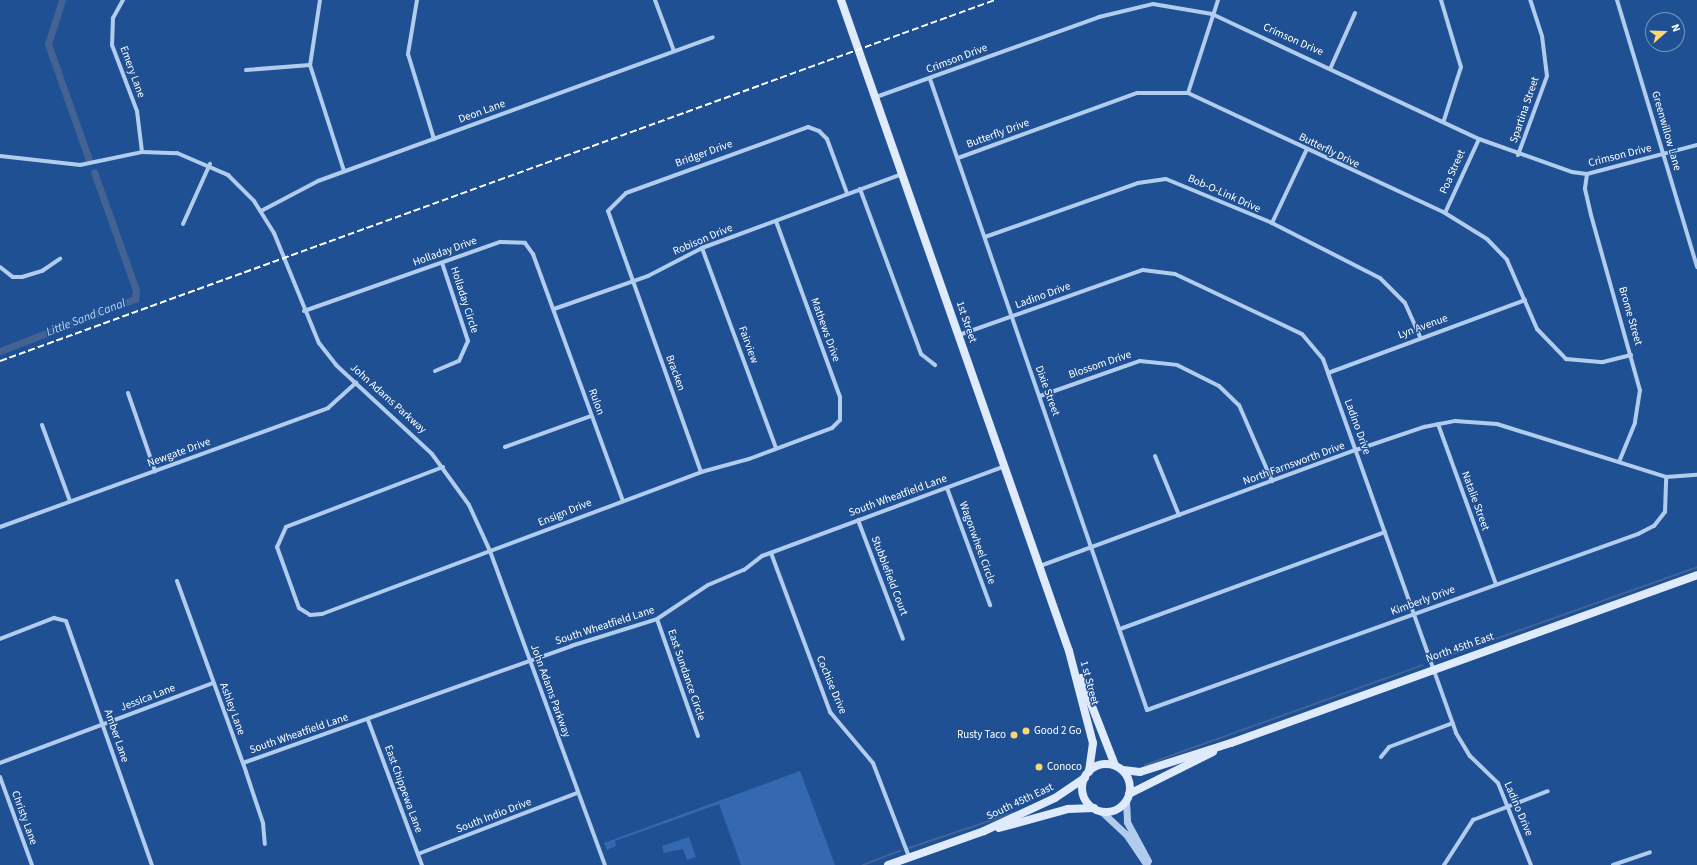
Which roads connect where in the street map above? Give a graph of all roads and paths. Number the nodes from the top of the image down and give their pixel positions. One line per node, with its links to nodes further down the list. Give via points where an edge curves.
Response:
1 (123, 0): 25 (street, Emery Lane, via 113,18 112,45 137,111)
2 (320, 0): 14 (street)
3 (417, 0): 21 (street, via 408,59)
4 (655, 0): 13 (street)
5 (841, 0): 19 (main road, 1st Street)
6 (1218, 0): 11 (street)
7 (1441, 0): 20 (street, via 1461,67)
8 (1530, 0): 27 (street, Spartina Street, via 1542,36 1546,76)
9 (1617, 0): 26 (street, Greenwillow Lane)
10 (1355, 13): 15 (street)
11 (1212, 14): 15 (street, Crimson Drive); 17 (street, Crimson Drive, via 1152,4 1122,10); 18 (street)
12 (713, 37): 13 (street, Deon Lane)
13 (674, 51): 21 (street, Deon Lane)
14 (310, 65): 16 (street); 31 (street)
15 (1331, 67): 20 (street, Crimson Drive)
16 (246, 70)
17 (930, 79): 19 (street, Crimson Drive); 29 (street, Dixie Street)
18 (1188, 93): 24 (street, Butterfly Drive); 29 (street, Butterfly Drive, via 1137,93)
19 (876, 97): 32 (main road, 1st Street)
20 (1444, 120): 22 (street, Crimson Drive)
21 (434, 139): 31 (street, Deon Lane)
22 (1479, 139): 27 (street, Crimson Drive); 37 (street, Poa Street)
23 (1697, 145): 26 (street, Crimson Drive)
24 (1306, 151): 37 (street, Butterfly Drive); 39 (street)
25 (142, 152): 28 (street, John Adams Parkway, via 80,165); 30 (street, John Adams Parkway, via 177,153)
26 (1663, 154): 33 (street, Crimson Drive); 46 (street, Greenwillow Lane)
27 (1518, 155): 33 (street, Crimson Drive)
28 (0, 156)
29 (958, 158): 41 (street, Dixie Street)
30 (210, 164): 36 (street, John Adams Parkway, via 238,184); 40 (street)
31 (344, 171): 36 (street, Deon Lane)
32 (902, 174): 34 (street, Robison Drive); 52 (main road, 1st Street)
33 (1587, 174): 54 (street, Brome Street, via 1585,189 1591,215)
34 (860, 189): 35 (street, Robison Drive); 55 (street, via 921,354)
35 (846, 193): 38 (street, Robison Drive); 47 (street, Bridger Drive, via 827,139 819,130 808,127 626,193 608,211)
36 (261, 211): 50 (street, John Adams Parkway, via 274,233)
37 (1445, 213): 48 (street, Butterfly Drive, via 1496,246 1507,260)
38 (776, 221): 42 (street, Robison Drive); 64 (street, Mathews Drive, via 840,397 840,420)
39 (1272, 223): 41 (street, Bob-O-Link Drive, via 1188,186 1154,180); 53 (street, Bob-O-Link Drive, via 1380,278 1405,303)
40 (182, 224)
41 (985, 237): 51 (street, Dixie Street)
42 (702, 248): 47 (street, Robison Drive); 66 (street, Fairview)
43 (60, 259): 45 (street, via 42,271 22,277 13,277)
44 (442, 263): 49 (street, Holladay Drive, via 500,242 525,243 533,254); 50 (street, Holladay Drive); 56 (street, Holladay Circle, via 468,341 459,361)
45 (0, 267)
46 (1697, 267)
47 (632, 281): 49 (street, Robison Drive); 73 (street, Bracken)
48 (1525, 300): 53 (street, Lyn Avenue); 54 (street, Butterfly Drive, via 1537,329 1566,359 1603,362)
49 (554, 309): 61 (street, Rulon)
50 (304, 311): 58 (street, John Adams Parkway, via 320,343)
51 (1012, 317): 52 (street, Ladino Drive); 57 (street, Ladino Drive, via 1136,273 1158,270 1216,291 1302,334 1323,359); 60 (street, Dixie Street)
52 (959, 335): 70 (main road, 1st Street)
53 (1420, 337): 57 (street, Lyn Avenue)
54 (1631, 355): 69 (street, Brome Street, via 1637,372 1640,401)
55 (934, 365)
56 (434, 371)
57 (1328, 373): 67 (street, Ladino Drive)
58 (356, 384): 71 (street, John Adams Parkway, via 416,436); 72 (street, Newgate Drive, via 328,408)
59 (128, 393): 72 (street)
60 (1040, 396): 76 (street, Blossom Drive, via 1140,360 1177,365 1219,386 1239,404); 84 (street, Dixie Street)
61 (591, 416): 65 (street); 79 (street, Rulon)
62 (1438, 424): 67 (street, North Farnsworth Drive); 69 (street, North Farnsworth Drive, via 1479,421 1497,424); 90 (street, Natalie Street)
63 (42, 425): 78 (street)
64 (817, 434): 66 (street, Ensign Drive)
65 (506, 447)
66 (776, 448): 73 (street, Ensign Drive)
67 (1356, 450): 76 (street, North Farnsworth Drive); 83 (street, Ladino Drive)
68 (1156, 456): 80 (street)
69 (1619, 462): 75 (street, North Farnsworth Drive)
70 (1005, 466): 77 (street, South Wheatfield Lane); 87 (main road, 1st Street)
71 (443, 467): 85 (street, John Adams Parkway, via 462,492); 85 (street, Ensign Drive, via 286,528 277,547 294,599 310,615 322,614)
72 (155, 471): 78 (street, Newgate Drive)
73 (701, 472): 79 (street, Ensign Drive)
74 (1697, 475): 75 (street, North Farnsworth Drive)
75 (1666, 477): 90 (street, Kimberly Drive, via 1665,512 1654,526)
76 (1272, 481): 80 (street, North Farnsworth Drive)
77 (947, 488): 81 (street, South Wheatfield Lane); 91 (street, Wagonwheel Circle)
78 (70, 501): 82 (street, Newgate Drive)
79 (623, 501): 85 (street, Ensign Drive)
80 (1179, 515): 84 (street, North Farnsworth Drive)
81 (858, 520): 86 (street, South Wheatfield Lane); 96 (street, Stubblefield Court)
82 (0, 526)
83 (1386, 532): 92 (street, Ladino Drive); 94 (street)
84 (1092, 546): 87 (street, North Farnsworth Drive); 94 (street, Dixie Street)
85 (490, 551): 98 (street, John Adams Parkway)
86 (771, 553): 93 (street, South Wheatfield Lane, via 744,570 708,585); 123 (street, Cochise Drive, via 830,712 873,763)
87 (1040, 566): 97 (main road, 1st Street)
88 (1697, 575): 99 (main road, North 45th East)
89 (177, 581): 100 (street, Ashley Lane)
90 (1496, 584): 92 (street, Kimberly Drive)
91 (990, 605)
92 (1415, 614): 99 (street, Ladino Drive); 101 (street, Kimberly Drive)
93 (657, 620): 98 (street, South Wheatfield Lane); 105 (street, East Sundance Circle)
94 (1120, 629): 101 (street, Dixie Street)
95 (0, 639): 104 (street, Amber Lane, via 59,617 66,621)
96 (903, 639)
97 (1069, 651): 110 (main road, 1 st Street, via 1099,717 1108,752); 112 (main road, 1 st Street, via 1094,743)
98 (530, 661): 102 (street, South Wheatfield Lane); 115 (street, John Adams Parkway)
99 (1434, 669): 103 (street, Ladino Drive); 106 (main road, North 45th East)
100 (213, 683): 104 (street, Jessica Lane); 109 (street, Ashley Lane)
101 (1148, 710)
102 (368, 720): 109 (street, South Wheatfield Lane); 122 (street, East Chippewa Lane)
103 (1453, 723): 107 (street, via 1390,747); 117 (street, Ladino Drive, via 1462,746 1492,775)
104 (103, 726): 108 (street, Jessica Lane); 125 (street, Amber Lane)
105 (698, 736)
106 (1232, 743): 111 (main road, North 45th East, via 1140,772); 116 (main road, North 45th East)
107 (1381, 757)
108 (0, 763)
109 (243, 763): 120 (street, Ashley Lane, via 263,823)
110 (1115, 765): 111 (main road); 112 (main road, via 1103,764)
111 (1123, 770): 116 (main road, via 1128,779)
112 (1087, 775): 118 (main road, via 1083,794); 119 (main road, South 45th East, via 1055,798)
113 (0, 777): 124 (street, Christy Lane)
114 (1548, 791): 117 (street)
115 (577, 793): 122 (street, South Indio Drive); 127 (street, John Adams Parkway)
116 (1128, 798): 118 (main road, via 1114,811); 129 (street, via 1127,822)
117 (1508, 804): 130 (street, via 1473,820); 131 (street, Ladino Drive)
118 (1097, 810): 119 (main road, South 45th East, via 1068,808); 129 (street, via 1126,834)
119 (984, 831): 123 (main road, South 45th East)
120 (265, 844)
121 (1650, 852): 132 (street)
122 (418, 854): 126 (street, East Chippewa Lane)
123 (909, 858): 128 (main road, South 45th East)
124 (32, 865)
125 (152, 865)
126 (422, 865)
127 (605, 865)
128 (888, 865)
129 (1148, 865)
130 (1444, 865)
131 (1531, 865)
132 (1613, 865)

